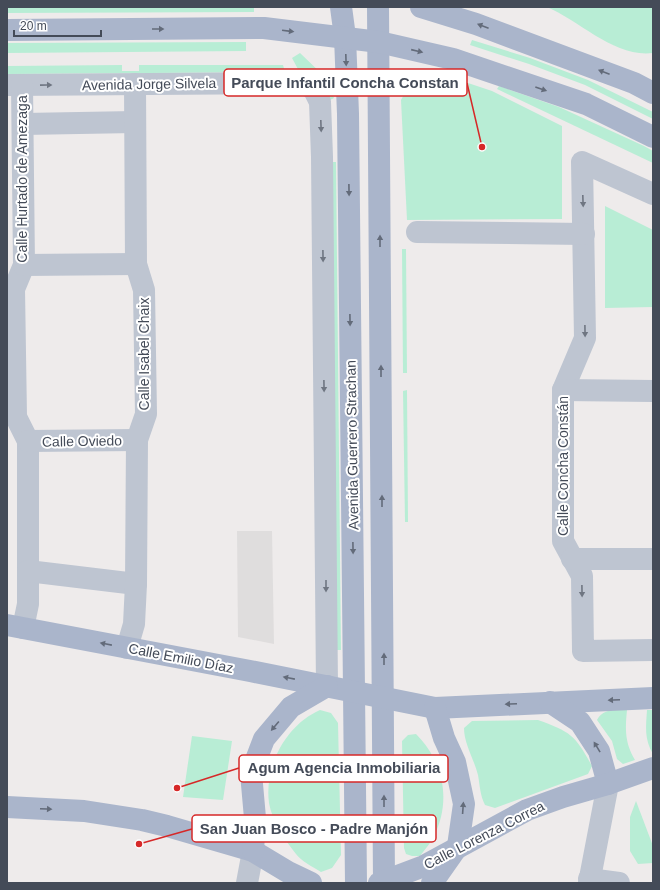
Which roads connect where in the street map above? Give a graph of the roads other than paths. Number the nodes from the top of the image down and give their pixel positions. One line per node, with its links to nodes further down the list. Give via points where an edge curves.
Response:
1 (341, 7): 5 (main road, Avenida Guerrero Strachan)
2 (378, 7): 6 (main road, Avenida Guerrero Strachan)
3 (421, 7): 7 (main road, one-way to 3)
4 (7, 30): 5 (main road, one-way to 5, via 264,28)
5 (345, 37): 6 (main road); 32 (main road, Avenida Guerrero Strachan, one-way to 32)
6 (379, 42): 14 (main road, one-way to 14, via 453,59 586,104); 33 (main road, Avenida Guerrero Strachan, one-way to 6)
7 (643, 81): 11 (main road)
8 (135, 84): 9 (street, Avenida Jorge Silvela, one-way to 8); 10 (street, Avenida Jorge Silvela, via 300,83); 12 (street, Calle Isabel Chaix)
9 (14, 85): 13 (street, Calle Hurtado de Amezaga)
10 (313, 88): 31 (street, Avenida Guerrero Strachan, one-way to 31, via 320,102 322,157)
11 (653, 93)
12 (135, 122): 13 (street); 18 (street, Calle Isabel Chaix)
13 (22, 124): 19 (street, Calle Hurtado de Amezaga)
14 (653, 137)
15 (653, 194): 17 (street, Calle Concha Constán, one-way to 17, via 582,162)
16 (417, 232): 17 (street)
17 (584, 234): 20 (street, Calle Concha Constán, one-way to 20, via 585,338)
18 (136, 264): 19 (street); 22 (street, Calle Isabel Chaix, via 144,290 146,414)
19 (24, 265): 23 (street, Calle Hurtado de Amezaga, via 14,289 16,417)
20 (563, 390): 21 (street); 24 (street, Calle Concha Constán, via 563,541)
21 (653, 390)
22 (137, 440): 23 (street, Calle Oviedo); 27 (street, Calle Isabel Chaix)
23 (28, 441): 26 (street, Calle Hurtado de Amezaga)
24 (572, 558): 25 (street); 30 (street, Calle Concha Constán, one-way to 30, via 582,576 583,651)
25 (653, 558)
26 (28, 571): 27 (street); 28 (street, Calle Hurtado de Amezaga, via 28,604)
27 (136, 584): 29 (street, Calle Isabel Chaix, via 134,624)
28 (15, 627): 29 (main road, Calle Emilio Díaz, one-way to 28)
29 (127, 648): 31 (main road, Calle Emilio Díaz, one-way to 29)
30 (653, 650)
31 (327, 686): 32 (main road, Calle Emilio Díaz); 41 (main road, one-way to 41, via 291,707 264,739 251,773 255,818)
32 (355, 693): 33 (main road, Calle Emilio Díaz); 46 (main road, Avenida Guerrero Strachan)
33 (384, 698): 36 (main road); 47 (main road, Avenida Guerrero Strachan, one-way to 33)
34 (653, 698): 35 (main road, one-way to 35)
35 (550, 702): 36 (main road, one-way to 36); 38 (main road, one-way to 35, via 599,751 580,722)
36 (435, 708): 40 (main road, one-way to 36, via 464,804 455,762)
37 (653, 768): 38 (main road, Calle Lorenza Correa)
38 (608, 784): 40 (main road, Calle Lorenza Correa, via 527,810); 43 (street)
39 (7, 807): 41 (main road, one-way to 41, via 84,811 142,820)
40 (458, 846): 47 (main road, Calle Lorenza Correa, via 424,866); 48 (main road)
41 (253, 851): 42 (main road); 44 (street)
42 (292, 878): 45 (main road)
43 (589, 881): 49 (street)
44 (247, 883)
45 (311, 883)
46 (356, 883)
47 (383, 883)
48 (432, 883)
49 (619, 883)

